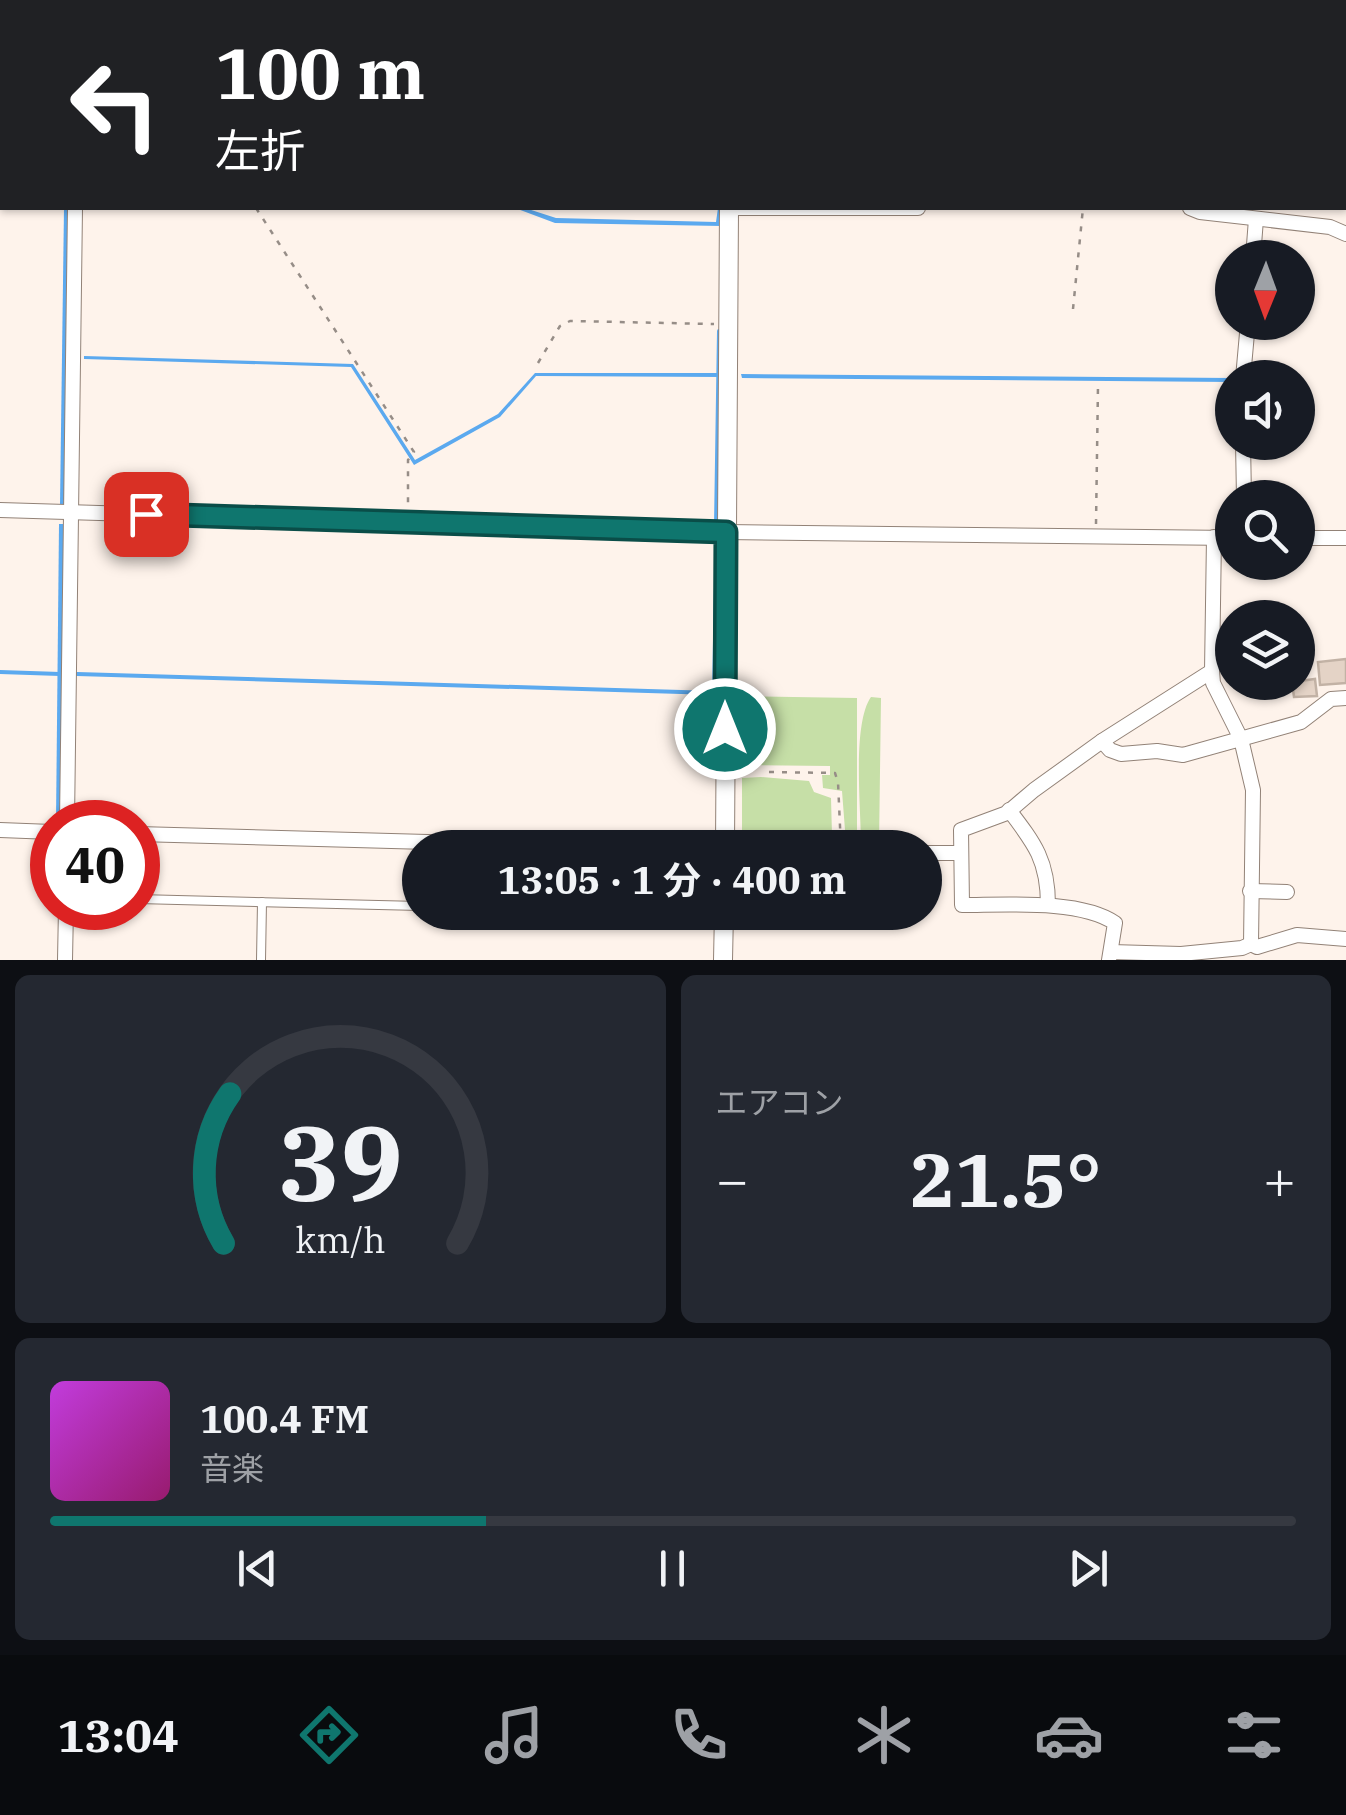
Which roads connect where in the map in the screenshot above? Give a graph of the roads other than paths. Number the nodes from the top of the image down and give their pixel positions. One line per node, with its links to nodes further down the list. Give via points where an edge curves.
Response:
1 (75, 210): 8 (street)
2 (728, 210): 9 (street)
3 (1195, 210): 4 (street)
4 (1256, 219): 5 (street); 6 (street)
5 (1346, 234)
6 (1254, 240)
7 (0, 510): 8 (street)
8 (71, 512): 9 (street); 17 (street)
9 (726, 532): 10 (street); 20 (street)
10 (1214, 537): 13 (street)
11 (1315, 538): 12 (street)
12 (1346, 538)
13 (1212, 672): 15 (street); 16 (street)
14 (1346, 698): 15 (street, via 1331,699 1301,722)
15 (1241, 739): 16 (street, via 1183,755 1120,754); 26 (street, via 1253,790)
16 (1102, 741): 18 (street)
17 (67, 800)
18 (1010, 810): 25 (street, via 961,830); 31 (street, via 1036,846)
19 (0, 830): 21 (street)
20 (725, 830)
21 (30, 831)
22 (160, 835): 23 (street)
23 (402, 843)
24 (942, 853): 25 (street)
25 (960, 854): 31 (street, via 962,905)
26 (1250, 892): 27 (street); 35 (street)
27 (1287, 892)
28 (160, 900): 29 (lane)
29 (262, 902): 30 (lane); 38 (lane)
30 (402, 906)
31 (1048, 906): 36 (street, via 1114,923)
32 (66, 930): 37 (street)
33 (724, 930): 39 (street)
34 (1346, 939): 35 (street, via 1297,935)
35 (1255, 950): 36 (street)
36 (1110, 956)
37 (65, 960)
38 (261, 960)
39 (724, 960)

